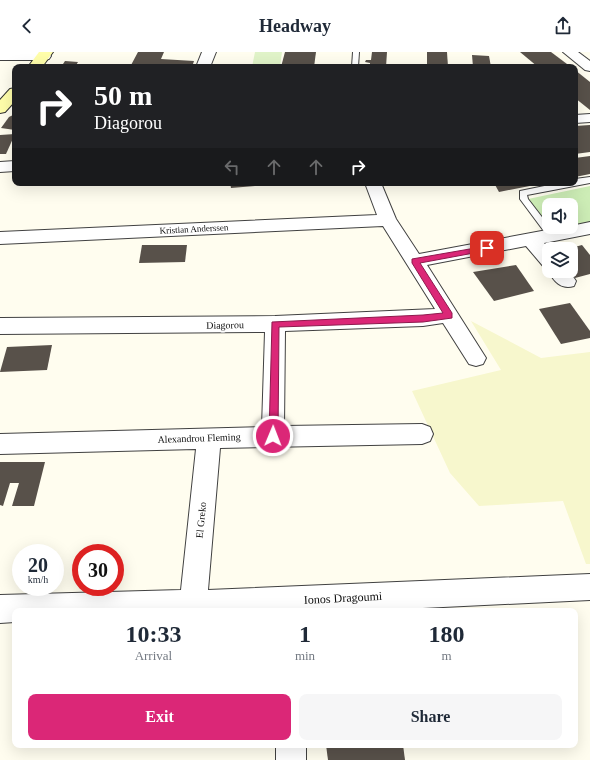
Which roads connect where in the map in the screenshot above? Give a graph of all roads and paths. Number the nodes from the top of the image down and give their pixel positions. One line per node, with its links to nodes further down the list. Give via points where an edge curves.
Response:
1 (209, 52): 7 (street)
2 (356, 52): 8 (lane)
3 (570, 52): 9 (street)
4 (45, 54): 5 (street); 6 (street)
5 (0, 56)
6 (37, 64)
7 (204, 64)
8 (355, 64)
9 (589, 66)
10 (590, 118): 11 (street)
11 (578, 119)
12 (12, 166): 13 (street)
13 (0, 168)
14 (590, 180): 15 (lane)
15 (578, 182)
16 (374, 186): 18 (street)
17 (557, 186): 20 (lane, via 523,193 524,199)
18 (388, 220): 21 (street, Kristian Anderssen); 24 (street)
19 (590, 228): 20 (street)
20 (552, 236): 22 (street)
21 (0, 238)
22 (531, 240): 23 (street); 24 (street)
23 (542, 253)
24 (415, 261): 25 (street)
25 (449, 315): 26 (street, Diagorou); 28 (street)
26 (275, 324): 27 (street, Diagorou); 30 (street)
27 (0, 326)
28 (476, 358)
29 (422, 434): 30 (street, Alexandrou Fleming)
30 (273, 436): 31 (street, Alexandrou Fleming)
31 (209, 438): 32 (street, Alexandrou Fleming); 34 (street, El Greko)
32 (0, 444)
33 (590, 587): 35 (street, Ionos Dragoumi)
34 (193, 603): 35 (street, Ionos Dragoumi); 36 (street, Ionos Dragoumi)
35 (288, 606)
36 (32, 608)
37 (0, 609): 38 (street, Ionos Dragoumi)
38 (12, 609)
39 (291, 748): 40 (street)
40 (291, 760)

